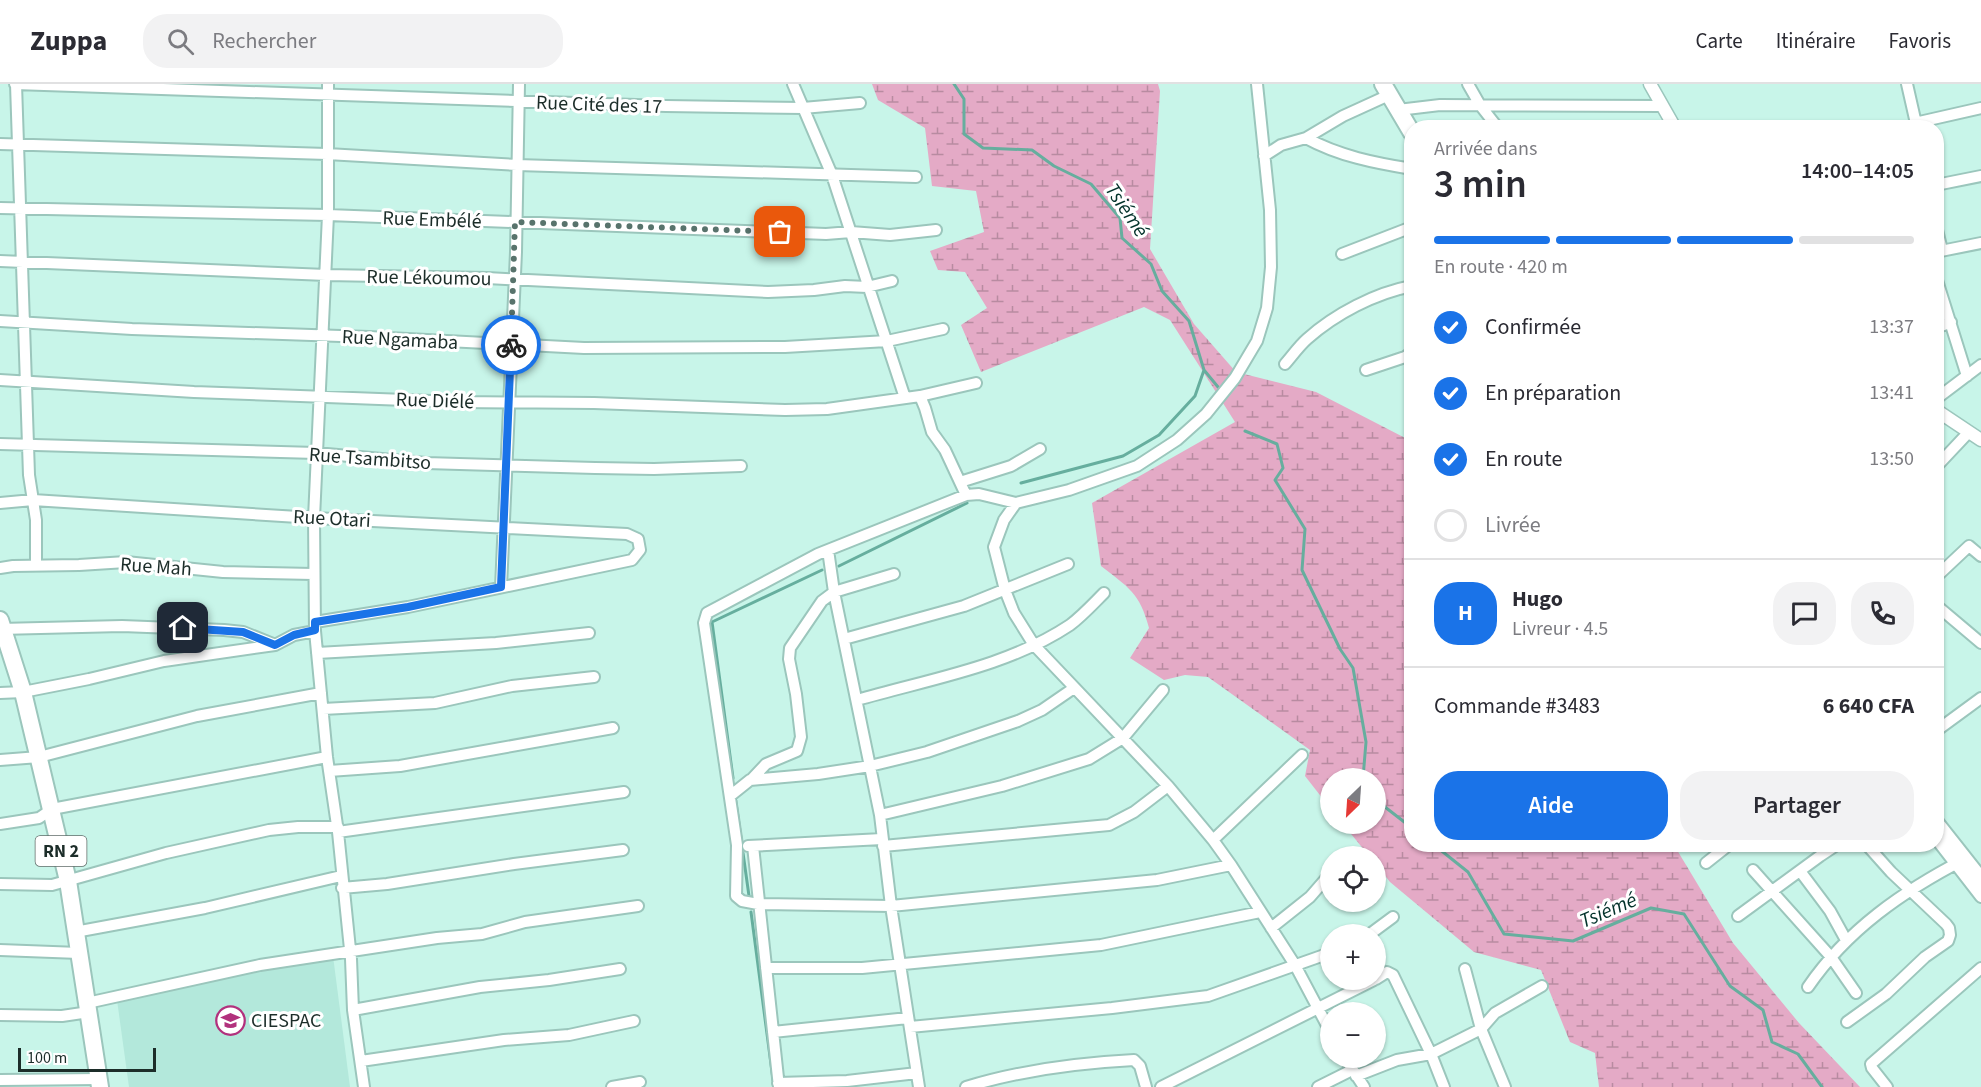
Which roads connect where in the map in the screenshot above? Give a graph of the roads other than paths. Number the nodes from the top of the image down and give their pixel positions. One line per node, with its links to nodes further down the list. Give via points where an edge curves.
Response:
1 (16, 84): 8 (street, Rue Cité des 17); 24 (street)
2 (519, 84): 11 (street)
3 (793, 84): 15 (street)
4 (1257, 84): 27 (street)
5 (1468, 84): 13 (street)
6 (1650, 84): 14 (street)
7 (1907, 84): 21 (street)
8 (147, 86): 9 (street, Rue Cité des 17)
9 (328, 89): 11 (street, Rue Cité des 17); 26 (street)
10 (1386, 89): 17 (main road); 23 (street)
11 (519, 101): 15 (street, Rue Cité des 17); 28 (street)
12 (860, 104): 15 (street, Rue Cité des 17)
13 (1480, 105): 14 (street); 17 (street); 19 (street)
14 (1662, 106): 20 (street)
15 (803, 108): 30 (street)
16 (1981, 108): 22 (street)
17 (1398, 110): 18 (main road)
18 (1404, 120)
19 (1492, 120)
20 (1670, 120)
21 (1915, 120)
22 (1935, 120)
23 (1306, 138): 27 (street, via 1281,145); 29 (street, via 1346,155)
24 (19, 143): 25 (street); 26 (street); 35 (street)
25 (0, 144)
26 (327, 154): 28 (street); 36 (street)
27 (1264, 156): 87 (street, via 1271,237 1267,308 1257,341 1236,378 1177,440 1137,466)
28 (517, 165): 30 (street); 37 (street)
29 (1404, 169)
30 (832, 175): 32 (street); 40 (street)
31 (1981, 176): 33 (street)
32 (916, 177)
33 (1944, 183)
34 (0, 208): 35 (street, Rue Embélé)
35 (21, 208): 36 (street, Rue Embélé); 45 (street)
36 (328, 215): 37 (street, Rue Embélé); 46 (street)
37 (515, 222): 40 (street, Rue Embélé); 47 (street)
38 (936, 230): 40 (street, Rue Embélé, via 890,235)
39 (1404, 230): 43 (street)
40 (851, 232): 49 (street)
41 (1980, 244): 42 (street)
42 (1944, 250)
43 (1342, 254)
44 (0, 261): 45 (street, Rue Lékoumou)
45 (22, 261): 46 (street, Rue Lékoumou); 53 (street)
46 (326, 275): 47 (street, Rue Lékoumou); 57 (street)
47 (514, 280): 49 (street, Rue Lékoumou, via 768,292); 59 (street)
48 (892, 281): 49 (street, Rue Lékoumou)
49 (867, 287): 58 (street)
50 (1404, 288): 61 (street, via 1335,318 1307,339)
51 (1944, 301): 54 (street)
52 (0, 321): 53 (street, Rue Ngamaba)
53 (25, 322): 57 (street, Rue Ngamaba); 66 (street)
54 (1951, 322): 55 (street); 64 (street)
55 (1944, 325)
56 (943, 329): 58 (street, Rue Ngamaba)
57 (323, 335): 59 (street, Rue Ngamaba); 70 (street)
58 (887, 341): 59 (street, Rue Ngamaba, via 678,348); 71 (street)
59 (511, 344): 72 (street)
60 (1404, 358): 63 (street)
61 (1285, 364)
62 (1981, 366): 64 (street)
63 (1366, 369)
64 (1967, 376): 68 (street)
65 (0, 380): 66 (street, Rue Diélé)
66 (28, 381): 70 (street, Rue Diélé); 77 (street)
67 (976, 383): 69 (street, Rue Diélé)
68 (1944, 393)
69 (920, 396): 71 (street, Rue Diélé); 83 (street, via 932,432)
70 (320, 397): 72 (street, Rue Diélé); 79 (street)
71 (905, 398): 72 (street, Rue Diélé, via 827,409 786,410)
72 (508, 402): 81 (street)
73 (1944, 416): 74 (street)
74 (1968, 433): 75 (street); 80 (street)
75 (1981, 440)
76 (0, 444): 77 (street, Rue Tsambitso)
77 (28, 445): 79 (street, Rue Tsambitso); 85 (street)
78 (1040, 449): 83 (street, via 1011,466)
79 (316, 453): 81 (street, Rue Tsambitso, via 426,463); 88 (street)
80 (1944, 458)
81 (507, 465): 82 (street, Rue Tsambitso, via 654,469); 89 (street)
82 (741, 465)
83 (960, 482): 84 (street)
84 (966, 495): 87 (street, via 979,494); 90 (street)
85 (33, 500): 86 (street, Rue Otari); 88 (street, Rue Otari); 93 (street)
86 (0, 503)
87 (1017, 503): 99 (street, via 1004,520 994,547)
88 (314, 518): 89 (street, Rue Otari); 96 (street)
89 (504, 526): 98 (street); 98 (street, Rue Otari, via 627,534 638,539 640,550 632,560)
90 (828, 550): 100 (street); 132 (street, via 711,609 704,618)
91 (1981, 556): 95 (street, via 1969,546)
92 (1068, 564): 99 (street)
93 (36, 565): 94 (street, Rue Mah); 96 (street, Rue Mah, via 126,562 223,573)
94 (0, 568)
95 (1944, 569)
96 (313, 573): 104 (street)
97 (894, 574): 100 (street)
98 (501, 587): 104 (street)
99 (1005, 590): 106 (street, via 964,606); 109 (street)
100 (834, 592): 106 (street); 129 (street, via 822,601 790,648 801,737 797,751 766,764)
101 (1104, 593): 109 (street, via 1071,624)
102 (1944, 612): 107 (street)
103 (1, 626): 108 (street, via 224,630 243,632); 114 (main road, RN 2)
104 (315, 626): 108 (street); 110 (street)
105 (589, 633): 110 (street, via 496,643)
106 (844, 639): 118 (street)
107 (1981, 643)
108 (275, 645): 114 (street, via 164,661)
109 (1034, 645): 112 (street); 118 (street, via 986,665)
110 (317, 653): 116 (street)
111 (594, 677): 119 (street, via 512,686 435,703)
112 (1074, 688): 122 (street); 127 (street, via 1042,710 1000,728)
113 (1163, 690): 122 (street)
114 (23, 692): 115 (street); 124 (main road, RN 2)
115 (0, 693)
116 (321, 693): 119 (street); 124 (street, via 197,716)
117 (1981, 698): 120 (street)
118 (857, 700): 127 (street)
119 (323, 709): 125 (street)
120 (1944, 725)
121 (613, 728): 128 (street, via 400,766)
122 (1123, 738): 130 (street); 134 (street, via 1078,764)
123 (1302, 754): 138 (street)
124 (39, 757): 126 (street); 133 (main road, RN 2)
125 (327, 757): 128 (street); 133 (street)
126 (0, 760)
127 (870, 766): 129 (street); 134 (street)
128 (329, 771): 136 (street)
129 (751, 780): 132 (street)
130 (1168, 786): 138 (street); 139 (street, via 1110,825)
131 (624, 792): 136 (street)
132 (730, 796): 140 (street)
133 (52, 809): 135 (street, via 39,818); 153 (main road, RN 2)
134 (880, 816): 139 (street)
135 (0, 824)
136 (338, 830): 152 (street); 153 (street, via 269,830 166,853)
137 (1944, 837): 147 (main road)
138 (1213, 840): 149 (street)
139 (883, 842): 141 (street); 163 (street)
140 (737, 845): 141 (street); 161 (street, via 736,896)
141 (753, 846): 161 (street)
142 (1944, 847): 147 (street)
143 (623, 850): 157 (street)
144 (1720, 852): 148 (street)
145 (1826, 852): 151 (street)
146 (1874, 852): 158 (street)
147 (1960, 862): 154 (main road); 158 (street); 160 (street)
148 (1706, 863)
149 (1231, 865): 163 (street, via 1157,879); 164 (street)
150 (1753, 870): 159 (street)
151 (1800, 871): 159 (street); 170 (street)
152 (341, 876): 157 (street); 169 (street)
153 (68, 881): 155 (street, via 52,885); 169 (main road, RN 2)
154 (1981, 881)
155 (0, 884)
156 (1320, 886): 168 (street)
157 (342, 888): 172 (street)
158 (1911, 891): 170 (street); 194 (street, via 1949,928 1948,940)
159 (1773, 892): 165 (street); 175 (street)
160 (1981, 897)
161 (758, 904): 163 (street); 178 (street)
162 (638, 906): 172 (street, via 525,922 482,934)
163 (891, 906): 176 (street)
164 (1260, 912): 168 (street); 176 (street, via 1101,945)
165 (1738, 916)
166 (1393, 917): 167 (street)
167 (1384, 924)
168 (1270, 928): 177 (street)
169 (75, 933): 173 (main road, RN 2)
170 (1846, 940): 175 (street)
171 (0, 950): 173 (street)
172 (350, 951): 187 (street, via 260,965); 189 (street)
173 (79, 953): 187 (main road, RN 2)
174 (1320, 956): 177 (street)
175 (1831, 957): 184 (street); 186 (street)
176 (901, 964): 178 (street); 193 (street)
177 (1295, 965): 188 (street); 193 (street, via 1208,996 1112,1008)
178 (766, 968): 196 (street)
179 (1981, 968): 216 (street, via 1871,1064)
180 (620, 969): 189 (street, via 480,987)
181 (1465, 969): 195 (street)
182 (1386, 973): 197 (street, via 1393,975)
183 (1542, 986): 195 (street, via 1495,1013)
184 (1808, 987)
185 (1354, 990): 188 (street)
186 (1856, 993)
187 (88, 1008): 191 (street, via 62,1016); 204 (main road, RN 2)
188 (1318, 1009): 190 (street); 211 (street)
189 (353, 1010): 198 (street)
190 (1320, 1013)
191 (0, 1015)
192 (634, 1021): 198 (street, via 569,1035)
193 (909, 1022): 196 (street); 200 (street)
194 (1847, 1022)
195 (1481, 1029): 197 (street); 215 (street)
196 (773, 1032): 205 (street)
197 (1431, 1054): 201 (street); 214 (street)
198 (361, 1060): 206 (street)
199 (1351, 1068): 201 (street)
200 (917, 1073): 205 (street); 208 (street)
201 (1354, 1073): 212 (street); 213 (street)
202 (0, 1080): 204 (street)
203 (640, 1082): 207 (street)
204 (100, 1083)
205 (779, 1085)
206 (364, 1087)
207 (612, 1087)
208 (919, 1087)
209 (966, 1087): 210 (street, via 1035,1069 1134,1060 1140,1066)
210 (1146, 1087)
211 (1161, 1087)
212 (1318, 1087)
213 (1364, 1087)
214 (1444, 1087)
215 (1505, 1087)
216 (1887, 1087)

